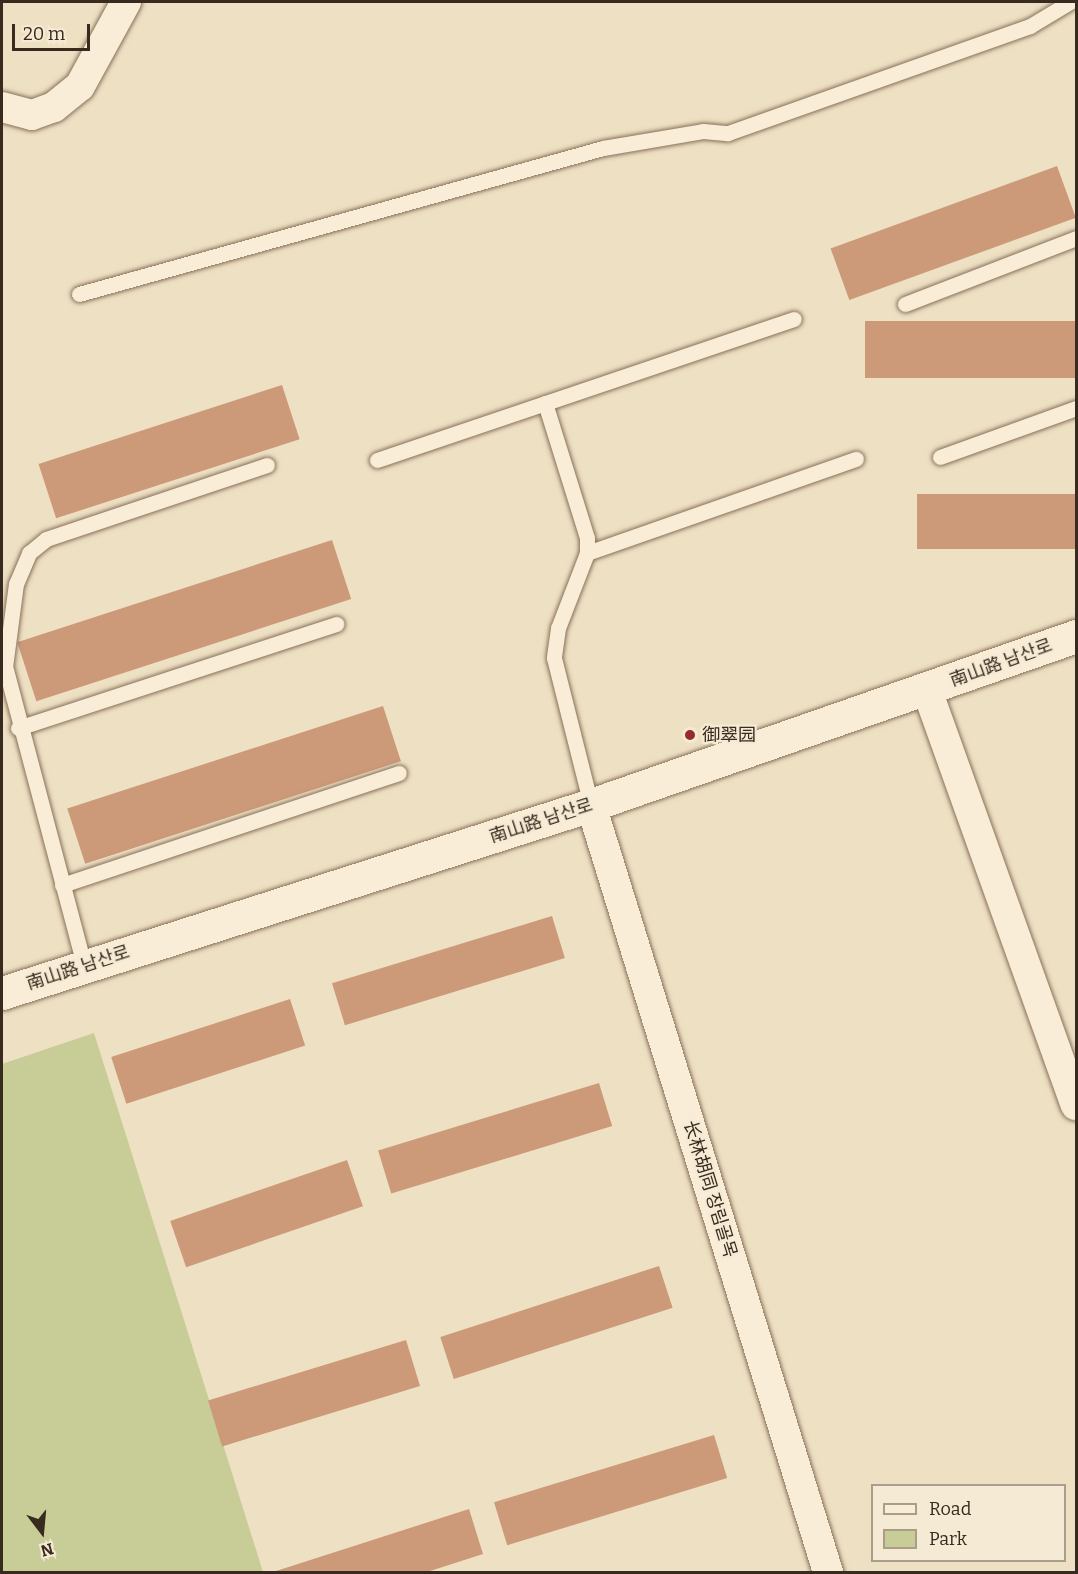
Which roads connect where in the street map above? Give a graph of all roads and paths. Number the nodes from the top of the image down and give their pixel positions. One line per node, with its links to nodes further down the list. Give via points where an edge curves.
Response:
1 (126, 2): 3 (street, via 80,86 54,107 32,115)
2 (1070, 2): 5 (lane, via 1030,26 728,132 703,131 603,148)
3 (2, 107)
4 (1077, 238): 6 (lane)
5 (79, 294)
6 (905, 304)
7 (794, 319): 8 (lane)
8 (545, 403): 12 (lane); 14 (lane)
9 (1077, 408): 10 (lane)
10 (940, 457)
11 (856, 459): 14 (lane)
12 (377, 460)
13 (267, 465): 18 (lane, via 46,539 29,553 6,624 4,667)
14 (587, 553): 20 (lane, via 558,628 554,658)
15 (336, 624): 18 (lane)
16 (1077, 636): 17 (street, 南山路 남산로)
17 (927, 690): 20 (street, 南山路 남산로); 24 (street)
18 (18, 728): 21 (lane)
19 (399, 773): 21 (lane)
20 (591, 805): 22 (street, 南山路 남산로); 25 (street, 长林胡同 장림골목)
21 (62, 885): 22 (lane)
22 (84, 965): 23 (street, 南山路 남산로)
23 (2, 993)
24 (1077, 1105)
25 (828, 1572)

